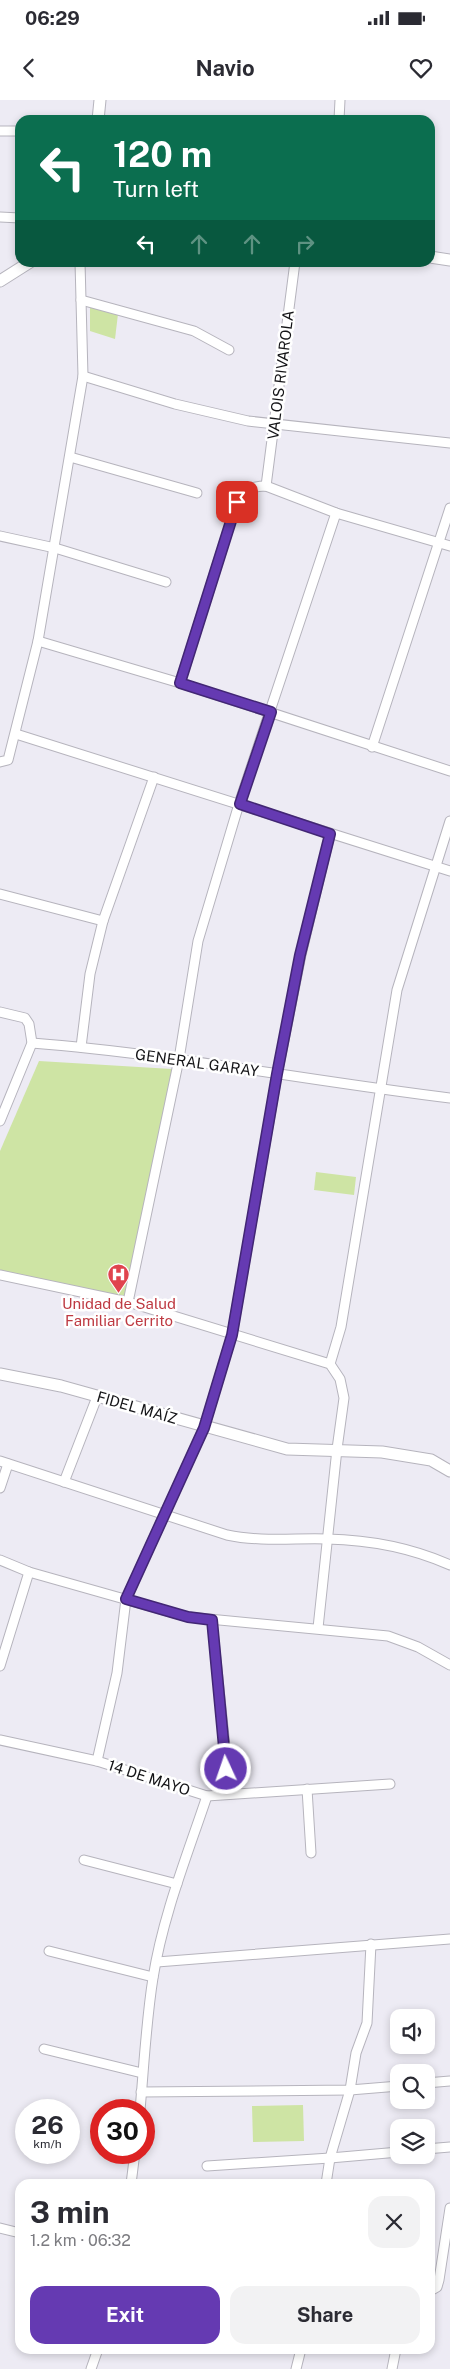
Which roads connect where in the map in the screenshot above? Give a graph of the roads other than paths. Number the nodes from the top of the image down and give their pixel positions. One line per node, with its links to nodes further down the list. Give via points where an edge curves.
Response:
1 (100, 100): 3 (street)
2 (340, 100): 4 (street)
3 (98, 115)
4 (339, 115)
5 (0, 131): 6 (street)
6 (15, 131)
7 (0, 217): 8 (street)
8 (15, 218)
9 (435, 258): 10 (street)
10 (450, 260)
11 (22, 267): 14 (street)
12 (80, 267): 15 (street)
13 (293, 267): 18 (street, VALOIS RIVAROLA)
14 (0, 281)
15 (81, 300): 16 (street, via 194,331); 17 (street)
16 (229, 350)
17 (83, 376): 18 (street, via 207,412); 20 (street)
18 (275, 426): 19 (street); 21 (street, VALOIS RIVAROLA)
19 (450, 444)
20 (70, 457): 22 (street); 28 (street)
21 (266, 486): 24 (street); 31 (street, via 254,486 237,502)
22 (196, 493)
23 (450, 508): 26 (street)
24 (336, 513): 26 (street); 32 (street)
25 (0, 536): 28 (street)
26 (439, 543): 27 (street); 34 (street)
27 (450, 546)
28 (55, 548): 29 (street); 30 (street)
29 (166, 582)
30 (38, 641): 31 (street); 33 (street)
31 (180, 683): 32 (street)
32 (271, 712): 34 (street); 38 (street)
33 (16, 734): 35 (street, via 8,760); 37 (street)
34 (372, 747): 36 (street)
35 (0, 762)
36 (450, 771)
37 (154, 777): 38 (street); 44 (street)
38 (240, 804): 40 (street); 48 (street, via 198,941)
39 (450, 821): 41 (street)
40 (330, 834): 41 (street); 49 (street, via 300,955)
41 (435, 866): 42 (street); 50 (street, via 397,990)
42 (450, 871)
43 (0, 894): 44 (street)
44 (103, 921): 47 (street, via 90,974)
45 (0, 1012): 46 (street, via 24,1018 29,1024)
46 (32, 1043): 47 (street, GENERAL GARAY); 52 (street)
47 (81, 1047): 48 (street, GENERAL GARAY)
48 (179, 1058): 49 (street, GENERAL GARAY); 55 (street)
49 (277, 1074): 50 (street, GENERAL GARAY); 56 (street)
50 (382, 1090): 51 (street, GENERAL GARAY); 57 (street, via 341,1327)
51 (450, 1098)
52 (3, 1107): 53 (street)
53 (0, 1121)
54 (0, 1275): 55 (street)
55 (128, 1302): 56 (street)
56 (232, 1335): 57 (street); 60 (street)
57 (330, 1364): 61 (street, via 340,1379 344,1398)
58 (0, 1374): 59 (street, FIDEL MAÍZ)
59 (97, 1397): 60 (street, FIDEL MAÍZ); 64 (street)
60 (204, 1428): 61 (street, FIDEL MAÍZ, via 287,1449); 66 (street)
61 (337, 1450): 63 (street, FIDEL MAÍZ, via 382,1452 431,1460); 67 (street)
62 (4, 1462): 64 (street); 65 (street)
63 (450, 1471)
64 (64, 1482): 66 (street)
65 (0, 1488)
66 (166, 1514): 67 (street, via 242,1538); 71 (street)
67 (328, 1539): 69 (street, via 388,1544); 73 (street)
68 (0, 1560): 70 (street)
69 (450, 1565)
70 (29, 1572): 71 (street); 74 (street)
71 (126, 1599): 72 (street, via 188,1617); 78 (street, via 117,1673)
72 (212, 1620): 73 (street); 81 (street, via 226,1756)
73 (318, 1628): 76 (street, via 388,1636 418,1647)
74 (4, 1643): 75 (street)
75 (0, 1666)
76 (450, 1666)
77 (0, 1740): 78 (street, 14 DE MAYO)
78 (98, 1761): 82 (street, 14 DE MAYO)
79 (390, 1784): 80 (street, 14 DE MAYO)
80 (307, 1789): 81 (street, 14 DE MAYO); 83 (street)
81 (224, 1794): 82 (street, 14 DE MAYO)
82 (207, 1796): 85 (street)
83 (311, 1853)
84 (84, 1860): 85 (street)
85 (177, 1884): 89 (street)
86 (450, 1939): 87 (street)
87 (372, 1944): 89 (street); 96 (street, via 367,2023 356,2053)
88 (49, 1951): 90 (street)
89 (157, 1962): 90 (street)
90 (153, 1977): 92 (street)
91 (44, 2049): 92 (street)
92 (142, 2073): 97 (street)
93 (450, 2081): 94 (street)
94 (435, 2082)
95 (390, 2087): 96 (street)
96 (350, 2090): 97 (street); 102 (street)
97 (141, 2092): 98 (street)
98 (141, 2099)
99 (450, 2147): 100 (street)
100 (435, 2148)
101 (390, 2153): 102 (street)
102 (330, 2158): 104 (street); 106 (street)
103 (134, 2164): 105 (street)
104 (207, 2166)
105 (132, 2179)
106 (327, 2179)
107 (450, 2208): 110 (street, via 440,2280)
108 (0, 2228): 109 (street)
109 (15, 2232)
110 (435, 2288)
111 (96, 2354): 114 (street)
112 (299, 2354): 115 (street)
113 (395, 2354): 116 (street)
114 (91, 2369)
115 (296, 2369)
116 (392, 2369)

